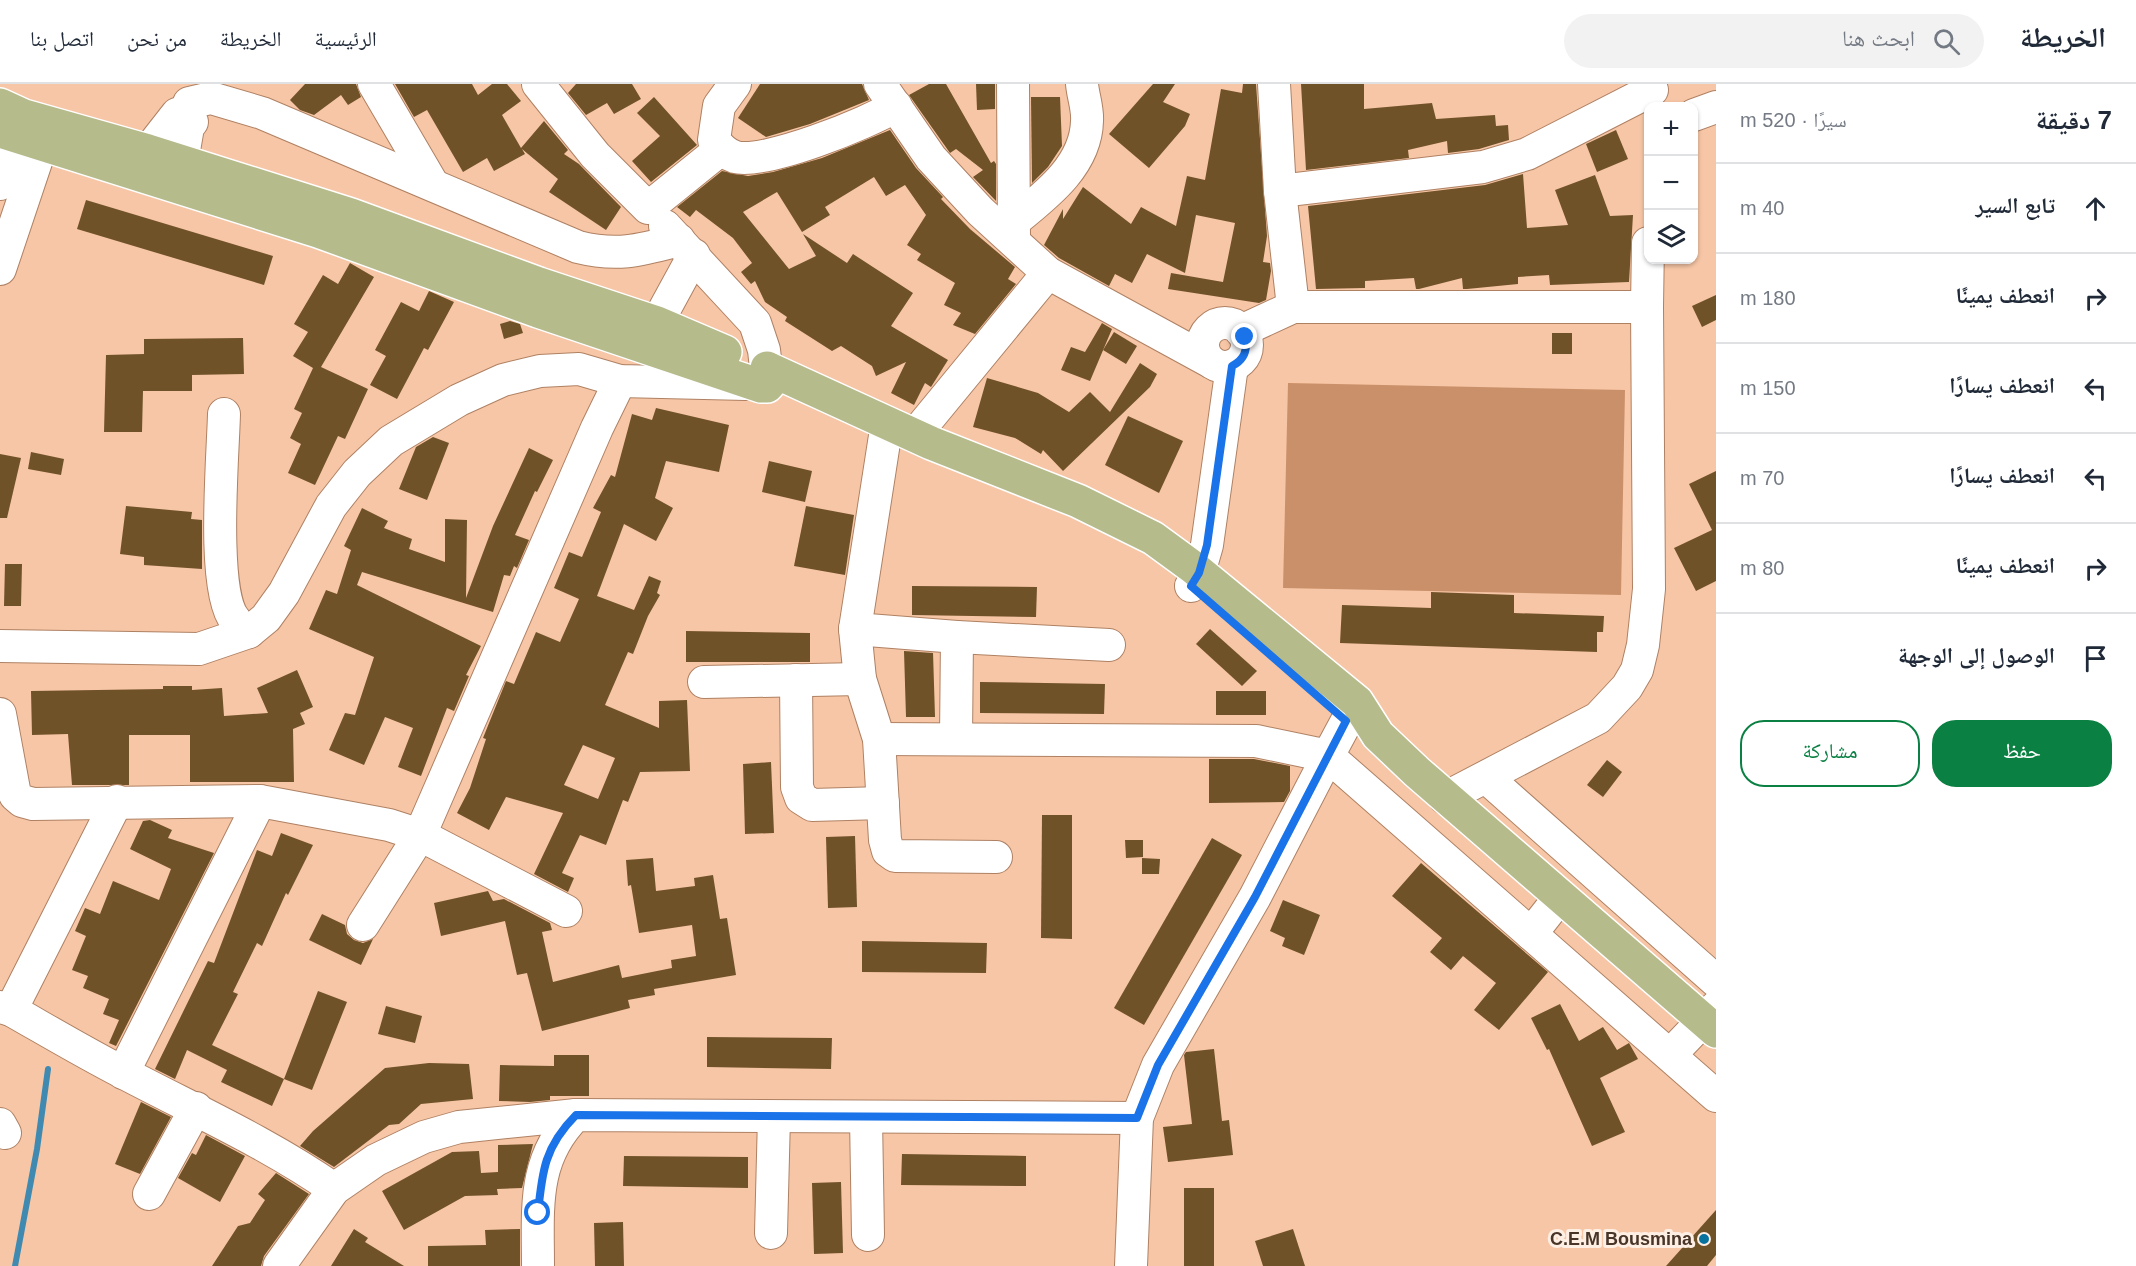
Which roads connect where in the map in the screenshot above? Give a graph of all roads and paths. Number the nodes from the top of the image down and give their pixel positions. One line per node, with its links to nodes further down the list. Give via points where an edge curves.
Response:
1 (374, 84): 16 (street)
2 (538, 84): 19 (street, via 595,155)
3 (735, 84): 13 (street, via 719,106 714,126 714,140)
4 (1013, 84): 20 (street)
5 (1082, 84): 20 (street, via 1088,119 1085,141 1074,163)
6 (1274, 84): 18 (street)
7 (1653, 94): 18 (street, via 1527,154 1483,167)
8 (888, 95): 13 (street, via 870,122 805,145 751,157 736,157); 20 (street, via 931,158)
9 (193, 103): 14 (street); 15 (street); 16 (street, via 262,113)
10 (1716, 107): 11 (street)
11 (1698, 114)
12 (22, 126): 14 (main road); 17 (street); 23 (street); 31 (main road, via 538,311)
13 (721, 149): 19 (street)
14 (148, 151): 15 (main road)
15 (182, 162): 28 (main road, via 351,215)
16 (432, 183): 21 (street, via 578,247 602,253 632,253)
17 (0, 184)
18 (1280, 191): 25 (street)
19 (648, 208): 21 (street)
20 (1014, 232): 24 (street)
21 (686, 247): 28 (street); 31 (street, via 755,323 765,350)
22 (1648, 264): 26 (street)
23 (0, 269)
24 (1048, 273): 27 (street); 34 (street)
25 (1293, 307): 26 (street); 29 (street)
26 (1647, 307): 50 (street, via 1649,589 1637,670 1598,718)
27 (1133, 319): 29 (street); 30 (street)
28 (657, 323): 31 (main road)
29 (1231, 327): 30 (street, via 1245,337 1246,351 1243,358)
30 (1221, 364): 35 (street, via 1207,545)
31 (762, 376): 32 (street); 34 (main road)
32 (620, 381): 38 (street, via 579,369 540,371 503,380 459,400 391,441 357,473 331,506 284,593 266,618); 55 (street)
33 (224, 414): 38 (street, via 221,564)
34 (895, 433): 35 (main road, via 1078,501 1153,538); 36 (street)
35 (1195, 580): 45 (main road)
36 (855, 629): 39 (street); 42 (street)
37 (0, 632): 38 (street)
38 (238, 636): 41 (street, via 200,649)
39 (957, 638): 40 (street); 47 (street)
40 (1109, 645)
41 (0, 646)
42 (860, 679): 43 (street); 48 (street)
43 (796, 680): 44 (street); 54 (street, via 797,787 801,798 812,805)
44 (704, 682)
45 (1352, 711): 49 (street); 51 (main road)
46 (0, 714): 52 (street, via 15,795 22,801)
47 (956, 738): 48 (street); 49 (street, via 1256,741)
48 (879, 739): 54 (street)
49 (1328, 756): 60 (street); 72 (street, via 1255,897 1158,1065)
50 (1488, 778): 51 (street); 61 (street)
51 (1446, 798): 57 (main road)
52 (117, 801): 53 (street); 63 (street)
53 (260, 801): 55 (street, via 389,825); 66 (street)
54 (883, 803): 56 (street, via 885,840 888,851 895,856)
55 (420, 835): 58 (street); 59 (street)
56 (996, 857)
57 (1560, 897): 60 (street); 62 (main road)
58 (566, 910)
59 (363, 925)
60 (1531, 934): 65 (street)
61 (1712, 971): 62 (street)
62 (1673, 996): 64 (main road)
63 (5, 1008): 66 (street)
64 (1711, 1019): 65 (street)
65 (1670, 1055): 67 (street)
66 (123, 1073): 68 (street)
67 (1716, 1096)
68 (196, 1108): 73 (street); 74 (street)
69 (576, 1115): 70 (street); 73 (street, via 459,1127 424,1137 376,1160); 78 (street, via 557,1137 541,1175)
70 (774, 1117): 71 (street); 75 (street)
71 (866, 1118): 72 (street); 76 (street)
72 (1137, 1118): 79 (street)
73 (334, 1189): 77 (street)
74 (149, 1194)
75 (771, 1233)
76 (868, 1235)
77 (279, 1266)
78 (538, 1266)
79 (1131, 1266)

